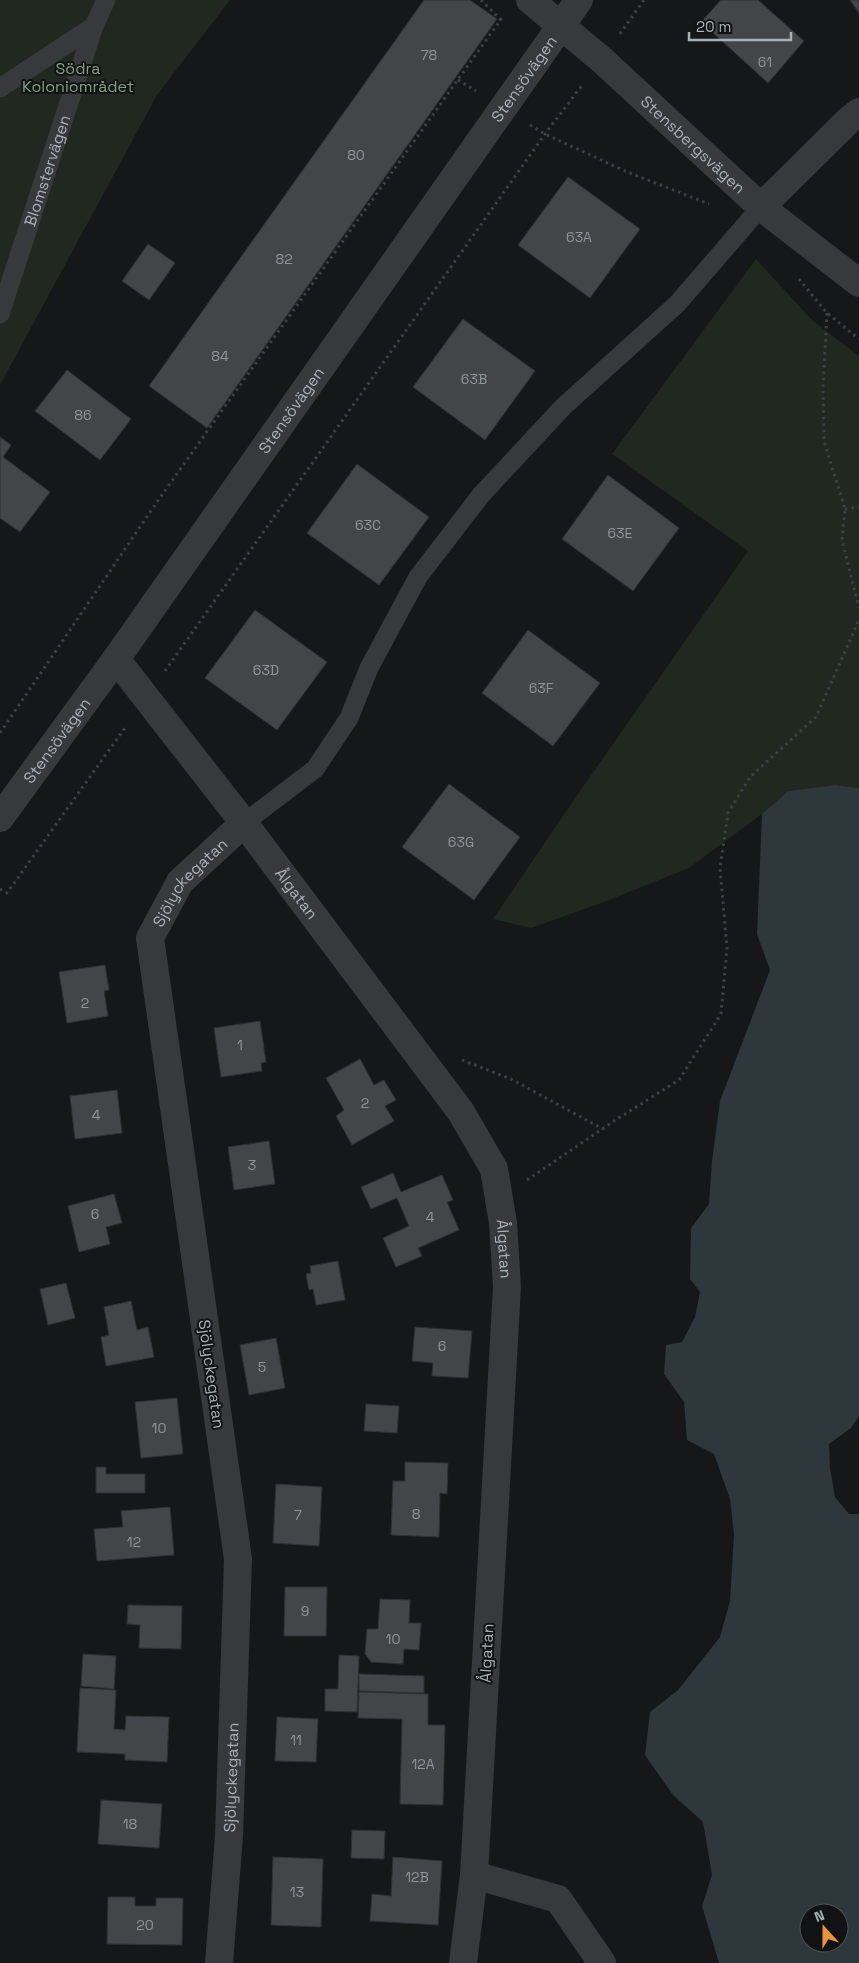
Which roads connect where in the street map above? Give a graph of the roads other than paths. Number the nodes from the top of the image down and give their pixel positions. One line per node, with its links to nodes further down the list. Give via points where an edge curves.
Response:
1 (106, 0): 4 (lane, Blomstervägen)
2 (530, 0): 5 (street, Stensbergsvägen)
3 (579, 0): 5 (street, Stensövägen)
4 (94, 26): 6 (lane); 9 (lane, Blomstervägen)
5 (560, 27): 8 (street, Stensbergsvägen, via 602,60); 12 (street, Stensövägen)
6 (0, 88)
7 (859, 112): 8 (street)
8 (761, 207): 10 (street, Stensbergsvägen); 14 (lane, via 677,304 563,407 481,495 418,577 369,668 349,718 315,769)
9 (7, 271): 11 (lane, Blomstervägen)
10 (859, 283)
11 (0, 314)
12 (116, 659): 13 (street, Stensövägen); 14 (street, Ålgatan)
13 (0, 818)
14 (244, 823): 15 (street, Ålgatan, via 461,1112 494,1169 503,1222 507,1287); 16 (street, Sjölyckegatan, via 180,882 150,938 238,1559 229,1836)
15 (474, 1875): 17 (street, Ålgatan); 18 (street, via 558,1899)
16 (219, 1963)
17 (463, 1963)
18 (602, 1963)

